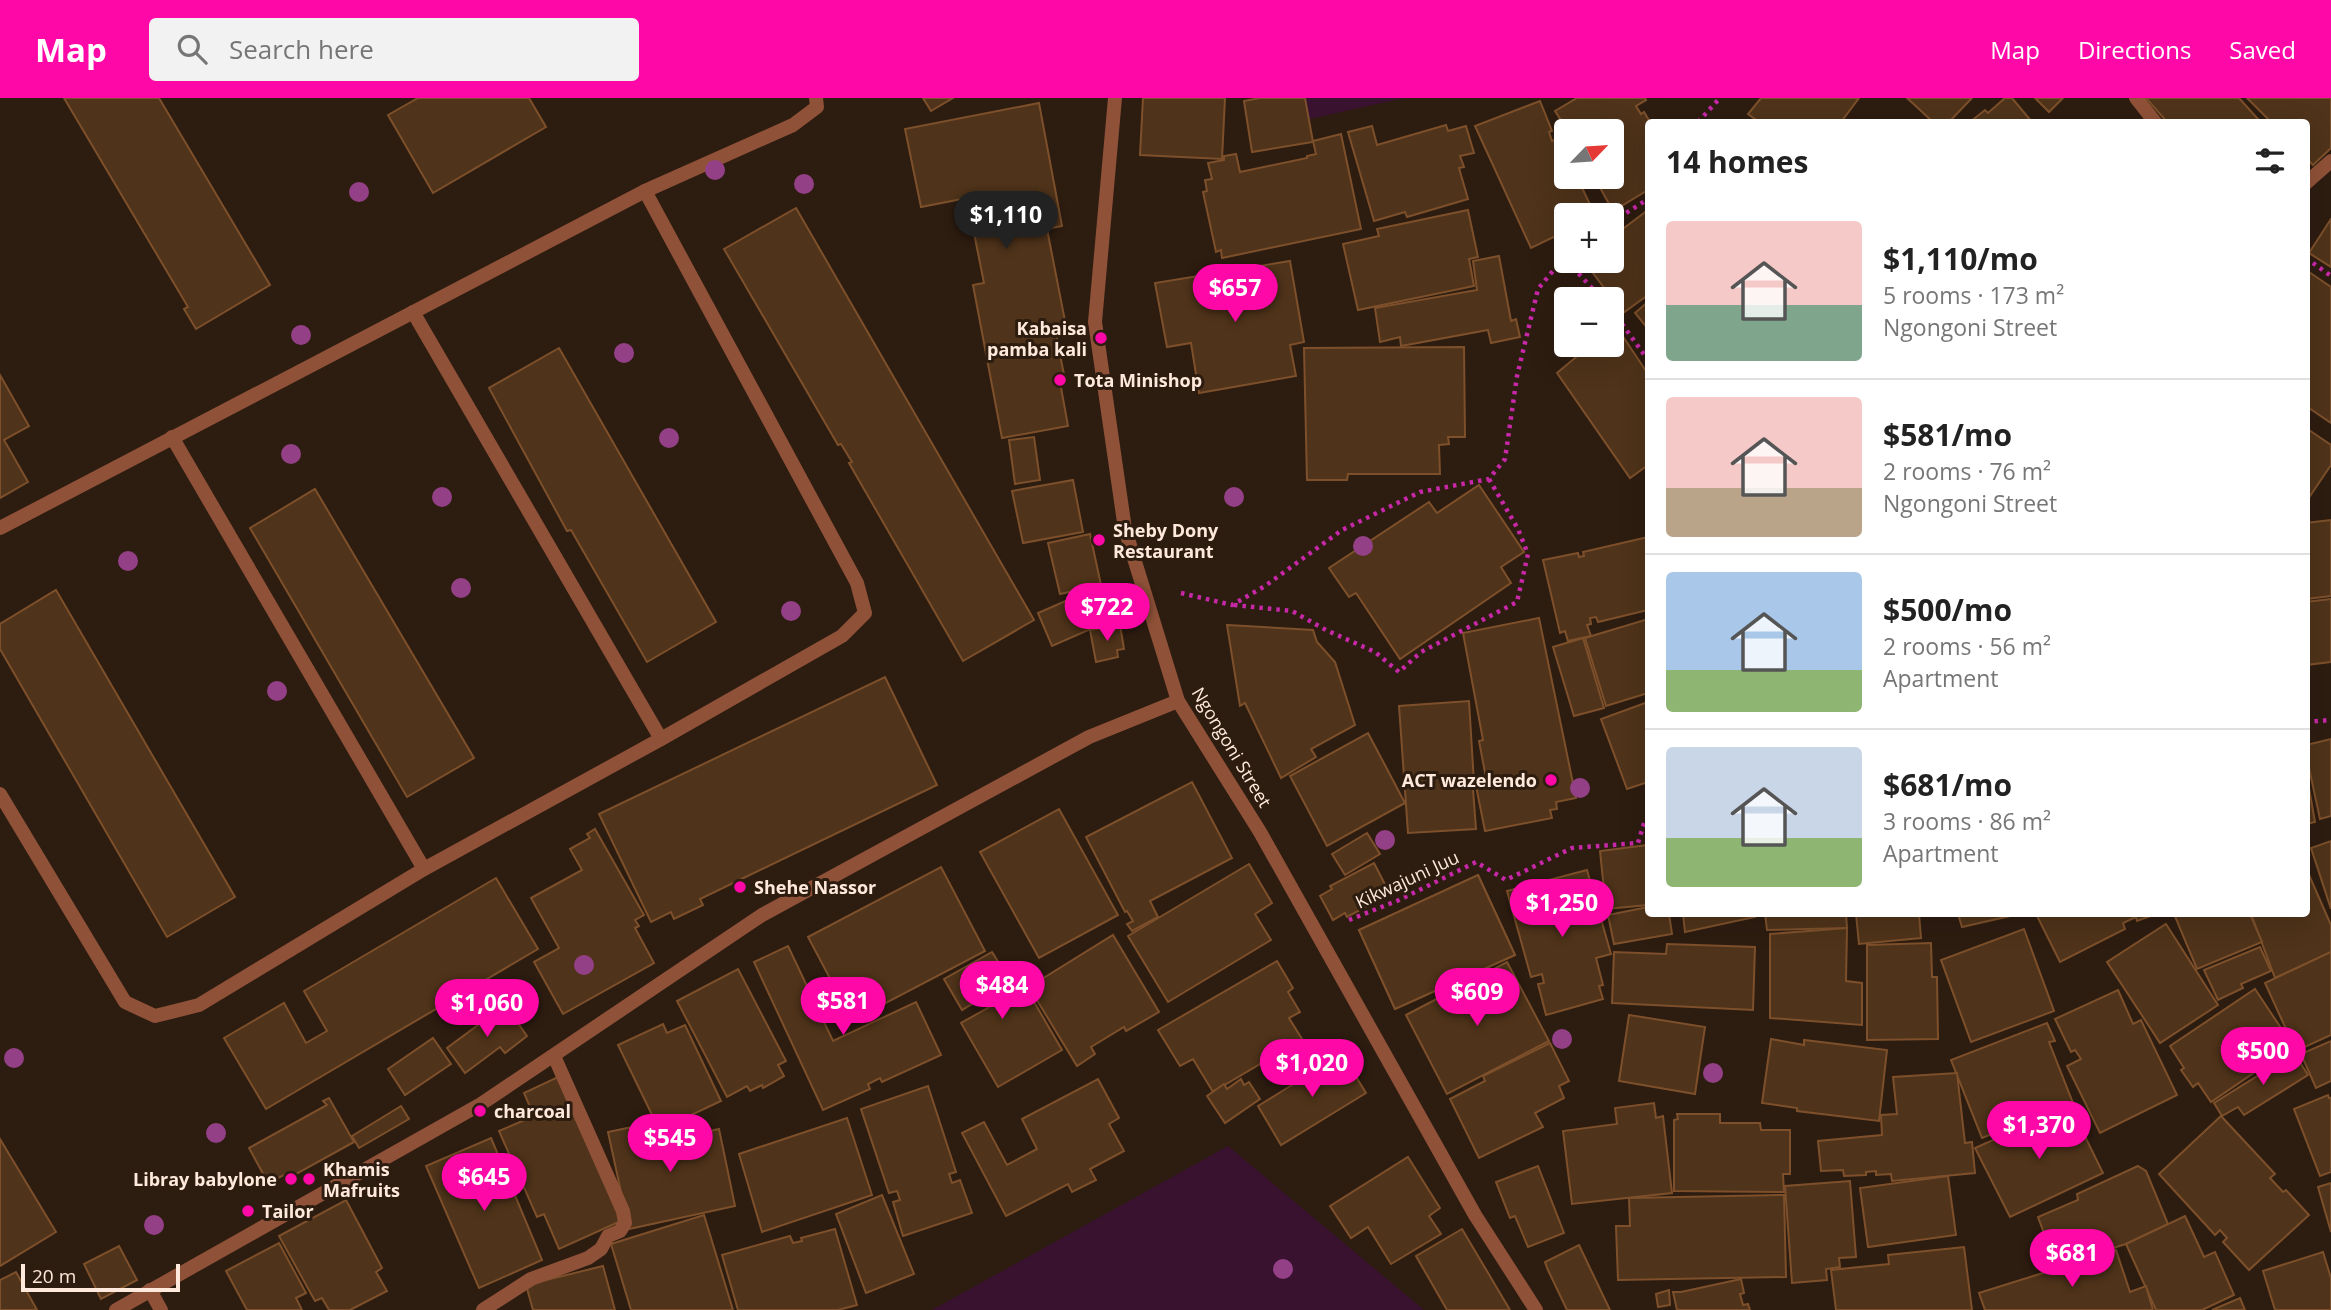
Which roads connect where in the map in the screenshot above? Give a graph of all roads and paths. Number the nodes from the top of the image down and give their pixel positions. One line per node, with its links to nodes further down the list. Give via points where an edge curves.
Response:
1 (816, 98): 9 (street, via 817,107 793,125)
2 (1115, 98): 25 (street, Ngongoni Street, via 1095,322 1125,529)
3 (1720, 98): 5 (path)
4 (2136, 98): 6 (street)
5 (1701, 119)
6 (2153, 119)
7 (2331, 161): 8 (street)
8 (2310, 179)
9 (645, 191): 17 (street); 28 (street, via 857,583 864,613 842,636)
10 (1645, 201): 11 (path)
11 (1624, 214)
12 (2310, 261): 15 (path)
13 (1554, 271): 21 (path, via 1538,289 1517,376 1505,459)
14 (1579, 273): 16 (path)
15 (2331, 276)
16 (1591, 287)
17 (413, 312): 20 (street); 28 (street)
18 (1624, 327): 19 (path)
19 (1645, 356)
20 (172, 437): 22 (street); 31 (street)
21 (1489, 479): 24 (path, via 1409,497 1342,530); 24 (path, via 1528,554 1517,602 1421,652 1399,672 1375,652 1292,611)
22 (0, 528)
23 (1174, 591): 24 (path)
24 (1232, 605)
25 (1178, 701): 32 (street, Ngongoni Street); 33 (street, via 1089,737 762,915)
26 (2331, 720): 27 (path)
27 (2310, 722)
28 (661, 739): 31 (street)
29 (0, 794): 31 (street, via 125,1002 155,1016 199,1005)
30 (1645, 823): 32 (path, Kikwajuni Juu, via 1638,843 1572,848 1506,880 1476,862)
31 (424, 869)
32 (1317, 934): 38 (street, Ngongoni Street, via 1475,1214)
33 (554, 1056): 34 (street, via 481,1104); 37 (street, via 625,1223 588,1258 531,1279)
34 (150, 1290): 35 (street); 36 (street)
35 (116, 1310)
36 (161, 1310)
37 (483, 1310)
38 (1536, 1310)

